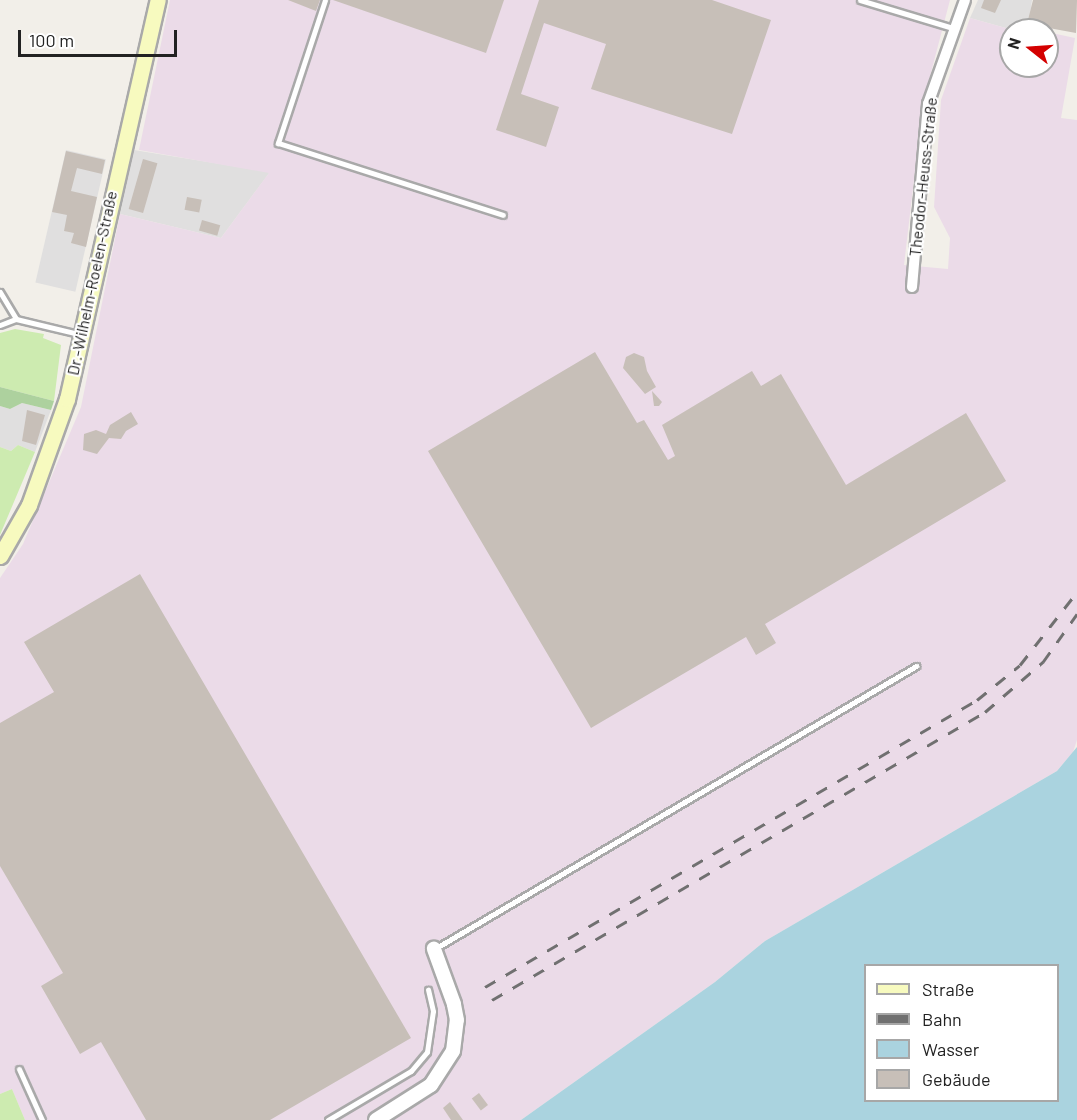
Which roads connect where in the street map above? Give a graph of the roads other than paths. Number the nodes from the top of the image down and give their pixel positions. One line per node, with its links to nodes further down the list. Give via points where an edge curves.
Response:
1 (158, 0): 11 (main road, Dr.-Wilhelm-Roelen-Straße)
2 (325, 0): 6 (lane, via 278,143)
3 (860, 0): 5 (lane)
4 (965, 0): 5 (street, Theodor-Heuss-Straße)
5 (953, 28): 7 (street, Theodor-Heuss-Straße, via 928,104)
6 (504, 215)
7 (912, 287)
8 (0, 292): 9 (lane)
9 (16, 320): 10 (lane); 11 (lane)
10 (0, 325)
11 (81, 334): 12 (main road, Dr.-Wilhelm-Roelen-Straße, via 67,399 49,454 29,505)
12 (0, 556)
13 (916, 666): 14 (lane)
14 (434, 949): 19 (street, via 457,1020 453,1051 431,1085)
15 (428, 990): 18 (lane, via 433,1011 427,1052 411,1071)
16 (20, 1070): 17 (lane)
17 (42, 1120)
18 (328, 1120)
19 (376, 1120)

